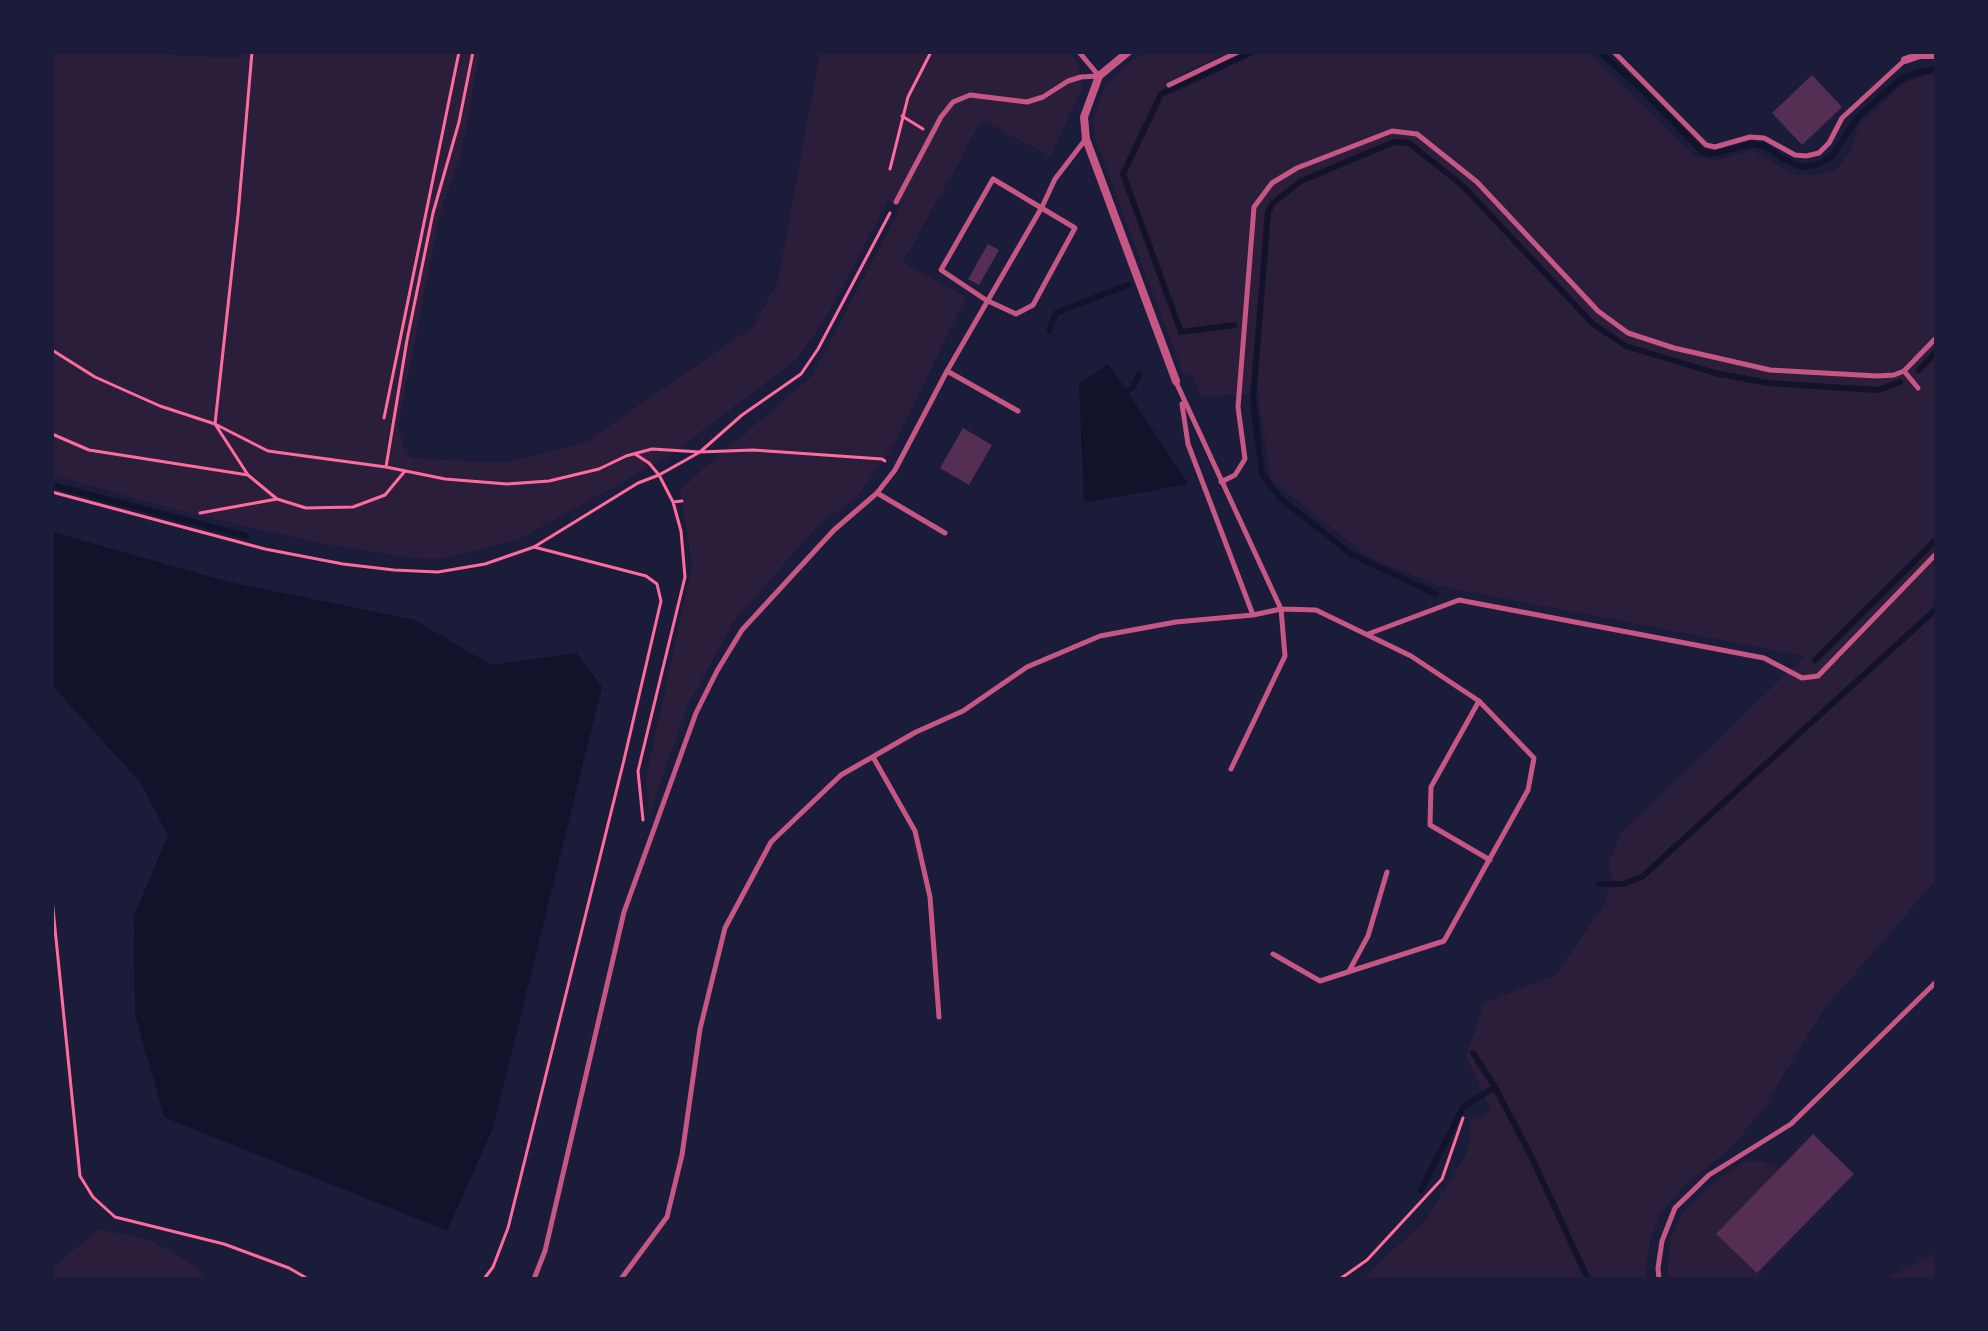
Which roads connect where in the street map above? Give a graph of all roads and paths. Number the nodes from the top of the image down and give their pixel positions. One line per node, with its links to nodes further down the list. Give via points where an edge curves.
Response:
1 (252, 52): 29 (path)
2 (459, 52): 28 (path)
3 (473, 52): 33 (path, via 427,242)
4 (931, 52): 13 (path)
5 (1079, 52): 11 (lane)
6 (1128, 52): 11 (street)
7 (1238, 52): 12 (lane)
8 (1614, 52): 10 (lane, via 1706,145 1764,138 1806,156 1819,153 1842,118)
9 (1936, 55): 10 (street)
10 (1905, 60)
11 (1099, 76): 14 (lane, via 1068,81 1027,102 970,95 953,102); 15 (street, via 1084,117)
12 (1169, 85)
13 (902, 116): 14 (path); 16 (path)
14 (933, 132): 17 (lane)
15 (1086, 139): 18 (lane, via 1055,179); 24 (street)
16 (890, 169)
17 (896, 202): 31 (path, via 801,374)
18 (1042, 207): 19 (lane); 19 (lane, via 1075,228 1033,305 1016,314); 19 (lane, via 993,179 941,270)
19 (986, 300): 22 (lane)
20 (1936, 338): 23 (lane)
21 (52, 350): 29 (path, via 95,377)
22 (947, 371): 27 (lane); 34 (lane)
23 (1904, 371): 25 (lane); 38 (lane, via 1877,376 1770,370 1628,333 1598,311 1477,182 1417,134 1392,131 1297,168 1272,183 1254,207 1238,407 1245,459 1235,475)
24 (1176, 381): 26 (lane)
25 (1918, 388)
26 (1181, 395): 38 (lane); 49 (lane, via 1188,444)
27 (1018, 411)
28 (384, 418)
29 (215, 424): 33 (path, via 268,451); 36 (path)
30 (52, 434): 36 (path, via 89,450)
31 (700, 452): 32 (path, via 652,449); 34 (path, via 753,450 882,459); 37 (path)
32 (635, 454): 35 (path, via 549,481 507,484); 37 (path)
33 (386, 467): 35 (path)
34 (895, 470): 40 (lane)
35 (405, 471): 41 (path, via 385,495 353,507 306,508)
36 (248, 475): 41 (path)
37 (659, 475): 43 (path); 46 (path)
38 (1221, 482): 48 (lane)
39 (52, 492): 46 (path, via 265,549 394,570 438,572 485,564)
40 (877, 493): 45 (lane); 54 (lane, via 834,530 742,630 696,713)
41 (277, 499): 44 (path)
42 (682, 501): 43 (path)
43 (673, 502): 54 (path, via 685,577 638,771)
44 (200, 513)
45 (945, 533)
46 (534, 547): 64 (path, via 646,576 657,584 661,601 508,1228)
47 (1936, 554): 50 (lane, via 1818,676 1802,678 1764,658 1459,600)
48 (1281, 609): 49 (lane); 50 (lane, via 1316,610); 53 (lane, via 1285,656)
49 (1253, 615): 52 (lane, via 1100,636 1027,667 963,711)
50 (1367, 635): 51 (lane, via 1411,656)
51 (1479, 701): 55 (lane, via 1534,758 1528,790); 55 (lane, via 1431,787 1430,825)
52 (873, 757): 61 (lane, via 915,831 930,897); 66 (lane, via 841,775 771,842 725,928 700,1029 682,1155 667,1217)
53 (1231, 769)
54 (646, 848): 65 (lane, via 624,912 545,1251)
55 (1490, 860): 59 (lane, via 1444,941)
56 (1387, 872): 59 (lane, via 1368,936)
57 (52, 899): 63 (path, via 80,1176 93,1197 115,1217 224,1244)
58 (1273, 954): 59 (lane, via 1320,981)
59 (1348, 972)
60 (1936, 982): 68 (lane, via 1791,1124 1709,1175 1675,1208 1662,1241)
61 (939, 1017)
62 (1463, 1118): 67 (path, via 1442,1179 1367,1260)
63 (308, 1279)
64 (484, 1279)
65 (534, 1279)
66 (621, 1279)
67 (1340, 1279)
68 (1659, 1279)

